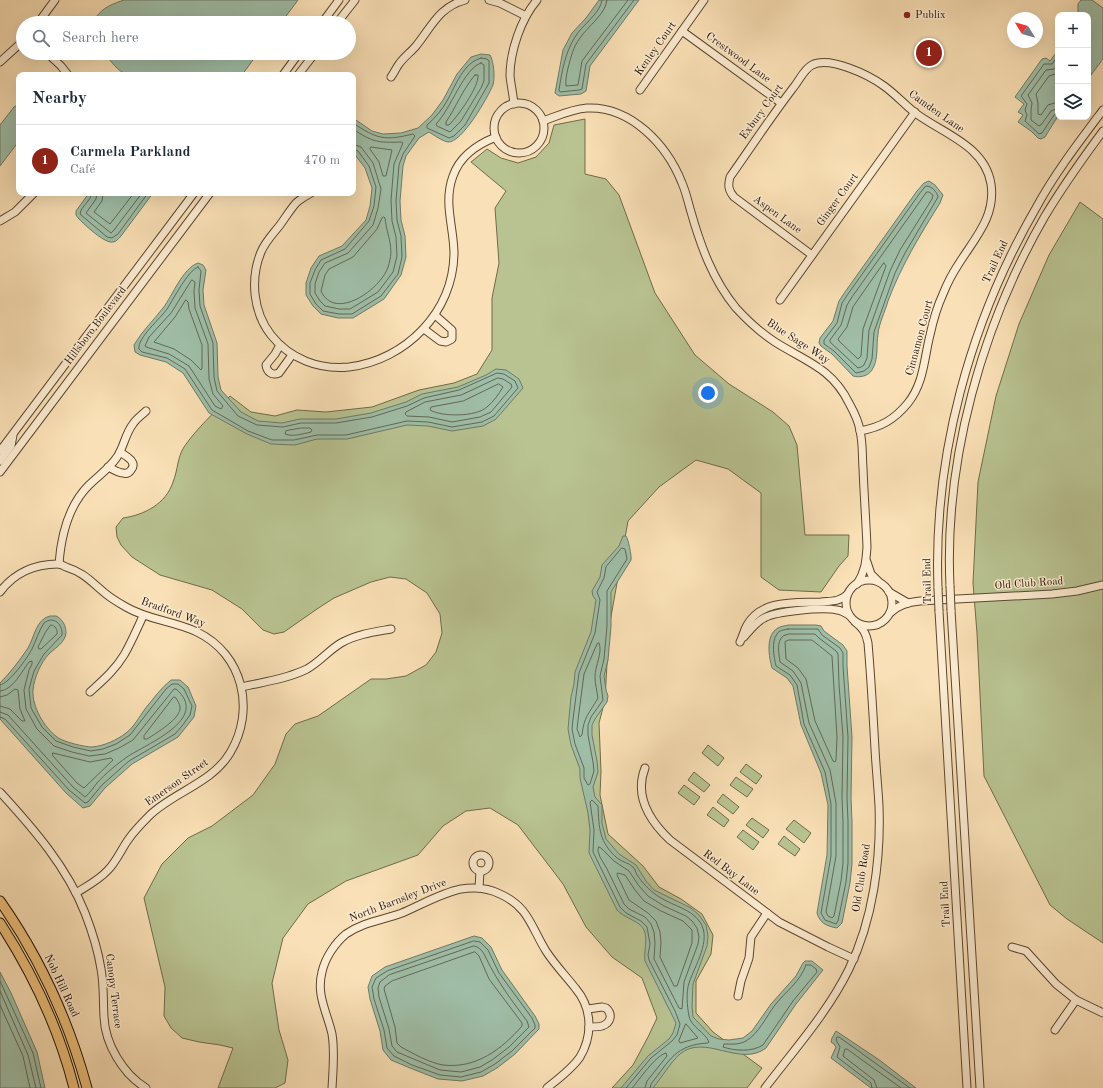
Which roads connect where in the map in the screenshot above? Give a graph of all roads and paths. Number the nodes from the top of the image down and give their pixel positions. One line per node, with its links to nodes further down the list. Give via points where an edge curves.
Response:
1 (55, 0): 9 (street)
2 (339, 0): 10 (street)
3 (355, 0): 11 (street)
4 (465, 0): 8 (street)
5 (489, 0): 12 (street)
6 (537, 0): 12 (street)
7 (704, 0): 13 (street, Kenley Court)
8 (457, 1): 23 (street, via 435,18)
9 (43, 16)
10 (327, 16)
11 (343, 16)
12 (526, 16): 26 (street, via 511,60)
13 (682, 31): 24 (street, Kenley Court); 25 (street, Crestwood Lane)
14 (16, 47): 18 (street)
15 (55, 60): 20 (street)
16 (294, 60): 21 (street)
17 (310, 60): 22 (street)
18 (0, 62)
19 (832, 64): 25 (street, Exbury Court, via 812,65); 28 (street, Camden Lane, via 846,67 872,79)
20 (66, 72)
21 (284, 72)
22 (300, 72)
23 (391, 77)
24 (640, 90)
25 (781, 103): 33 (street, Exbury Court, via 730,177)
26 (514, 104): 29 (street, via 533,108 539,112); 31 (street, via 504,109 497,119)
27 (1103, 110): 93 (street, Trail End, bridge, via 1055,176 1026,225 990,301 961,389 950,435 943,482 937,567)
28 (915, 112): 32 (street, Camden Lane, via 974,153 982,161); 39 (street, Ginger Court)
29 (543, 122): 31 (street, via 541,140 527,152 508,150); 46 (street, Blue Sage Way, via 574,110 599,109 625,117 649,134 676,170 702,249 727,295 762,332 818,366 831,378 849,402)
30 (1103, 131): 94 (street, Trail End, bridge, via 1070,175 1017,269 972,394 954,482 950,526 951,610)
31 (496, 138): 41 (street, via 473,148 452,177 448,201 453,267 450,284)
32 (991, 184): 46 (street, Cinnamon Court, via 988,218 958,264 942,295 930,335 921,380 915,392 908,404 888,421 876,428)
33 (730, 192): 39 (street, Aspen Lane)
34 (31, 196): 38 (street, via 15,212)
35 (192, 196): 47 (street, Hillsboro Boulevard)
36 (208, 196): 52 (street, Hillsboro Boulevard)
37 (306, 196): 43 (street, via 296,203 268,240 256,268 255,297 259,311 271,335)
38 (0, 221)
39 (812, 255): 40 (street, Ginger Court)
40 (780, 300)
41 (435, 315): 42 (street); 42 (street, via 452,330 452,339 440,341)
42 (424, 329): 44 (street, via 401,348 376,361 363,364 334,368 306,362)
43 (280, 345): 44 (street); 44 (street, via 266,365 269,372 279,374)
44 (292, 355)
45 (146, 411): 49 (street, via 132,424)
46 (860, 431): 53 (street, Blue Sage Way)
47 (13, 433): 48 (street, Hillsboro Boulevard); 50 (street, via 11,446)
48 (0, 451)
49 (120, 452): 51 (street); 51 (street, via 132,460 133,468 130,472 125,474)
50 (0, 461)
51 (108, 467): 54 (street, via 86,488 71,511 63,534)
52 (0, 472)
53 (866, 562): 55 (street, Blue Sage Way); 56 (street, via 871,574)
54 (59, 564): 58 (street, via 21,572 5,584); 64 (street, Bradford Way, via 87,577 111,598)
55 (857, 584): 56 (street, via 872,580); 60 (street)
56 (882, 584): 59 (street)
57 (1103, 585): 61 (street, Old Club Road, via 1052,594)
58 (0, 592)
59 (889, 592): 61 (street); 62 (street, via 892,603)
60 (847, 595): 63 (street); 63 (street, via 838,601 778,604 764,608 747,625 740,642 757,623 773,614 830,609)
61 (908, 603): 62 (street, Old Club Road)
62 (890, 613): 66 (street)
63 (849, 615): 65 (street)
64 (143, 616): 69 (street, Bradford Way, via 187,628 208,638 234,667); 70 (street, via 123,657)
65 (855, 622): 66 (street, via 864,626); 68 (street, Old Club Road, via 866,633)
66 (879, 624): 68 (street)
67 (391, 629): 69 (street, via 360,634 341,643 308,668 294,675)
68 (868, 643): 80 (street, Old Club Road, via 879,838 870,908)
69 (242, 687): 75 (street, Emerson Street, via 243,722 230,754 214,771 150,814 108,870)
70 (90, 692)
71 (645, 768): 77 (street, Red Bay Lane, via 642,795 658,828 670,840)
72 (0, 792): 75 (street, Canopy Terrace, via 45,845)
73 (480, 871): 74 (street)
74 (479, 888): 83 (street, via 500,894 521,908 530,919 545,950 576,989); 90 (street, North Barnsley Drive, via 449,892 398,914 366,923 345,935 334,947 326,959 320,988 332,1034)
75 (76, 893): 89 (street, Canopy Terrace, via 87,919 101,968 106,1031 124,1068)
76 (0, 901): 88 (main road, Nob Hill Road, via 43,972 71,1038)
77 (767, 913): 80 (street, Red Bay Lane, via 791,929); 81 (street, via 751,937 749,958)
78 (0, 923): 87 (main road, Nob Hill Road, via 32,977 61,1046)
79 (1012, 947): 82 (street, via 1026,951 1056,984)
80 (854, 959): 92 (street, Old Club Road, via 816,1022)
81 (738, 996)
82 (1076, 1000): 84 (street); 86 (street)
83 (588, 1009): 85 (street); 85 (street, via 602,1007 609,1010 611,1015 607,1024)
84 (1103, 1013)
85 (589, 1027): 91 (street, via 587,1041 580,1057)
86 (1055, 1030)
87 (74, 1088)
88 (87, 1088)
89 (146, 1088)
90 (332, 1088)
91 (547, 1088)
92 (765, 1088)
93 (967, 1088)
94 (980, 1088)

